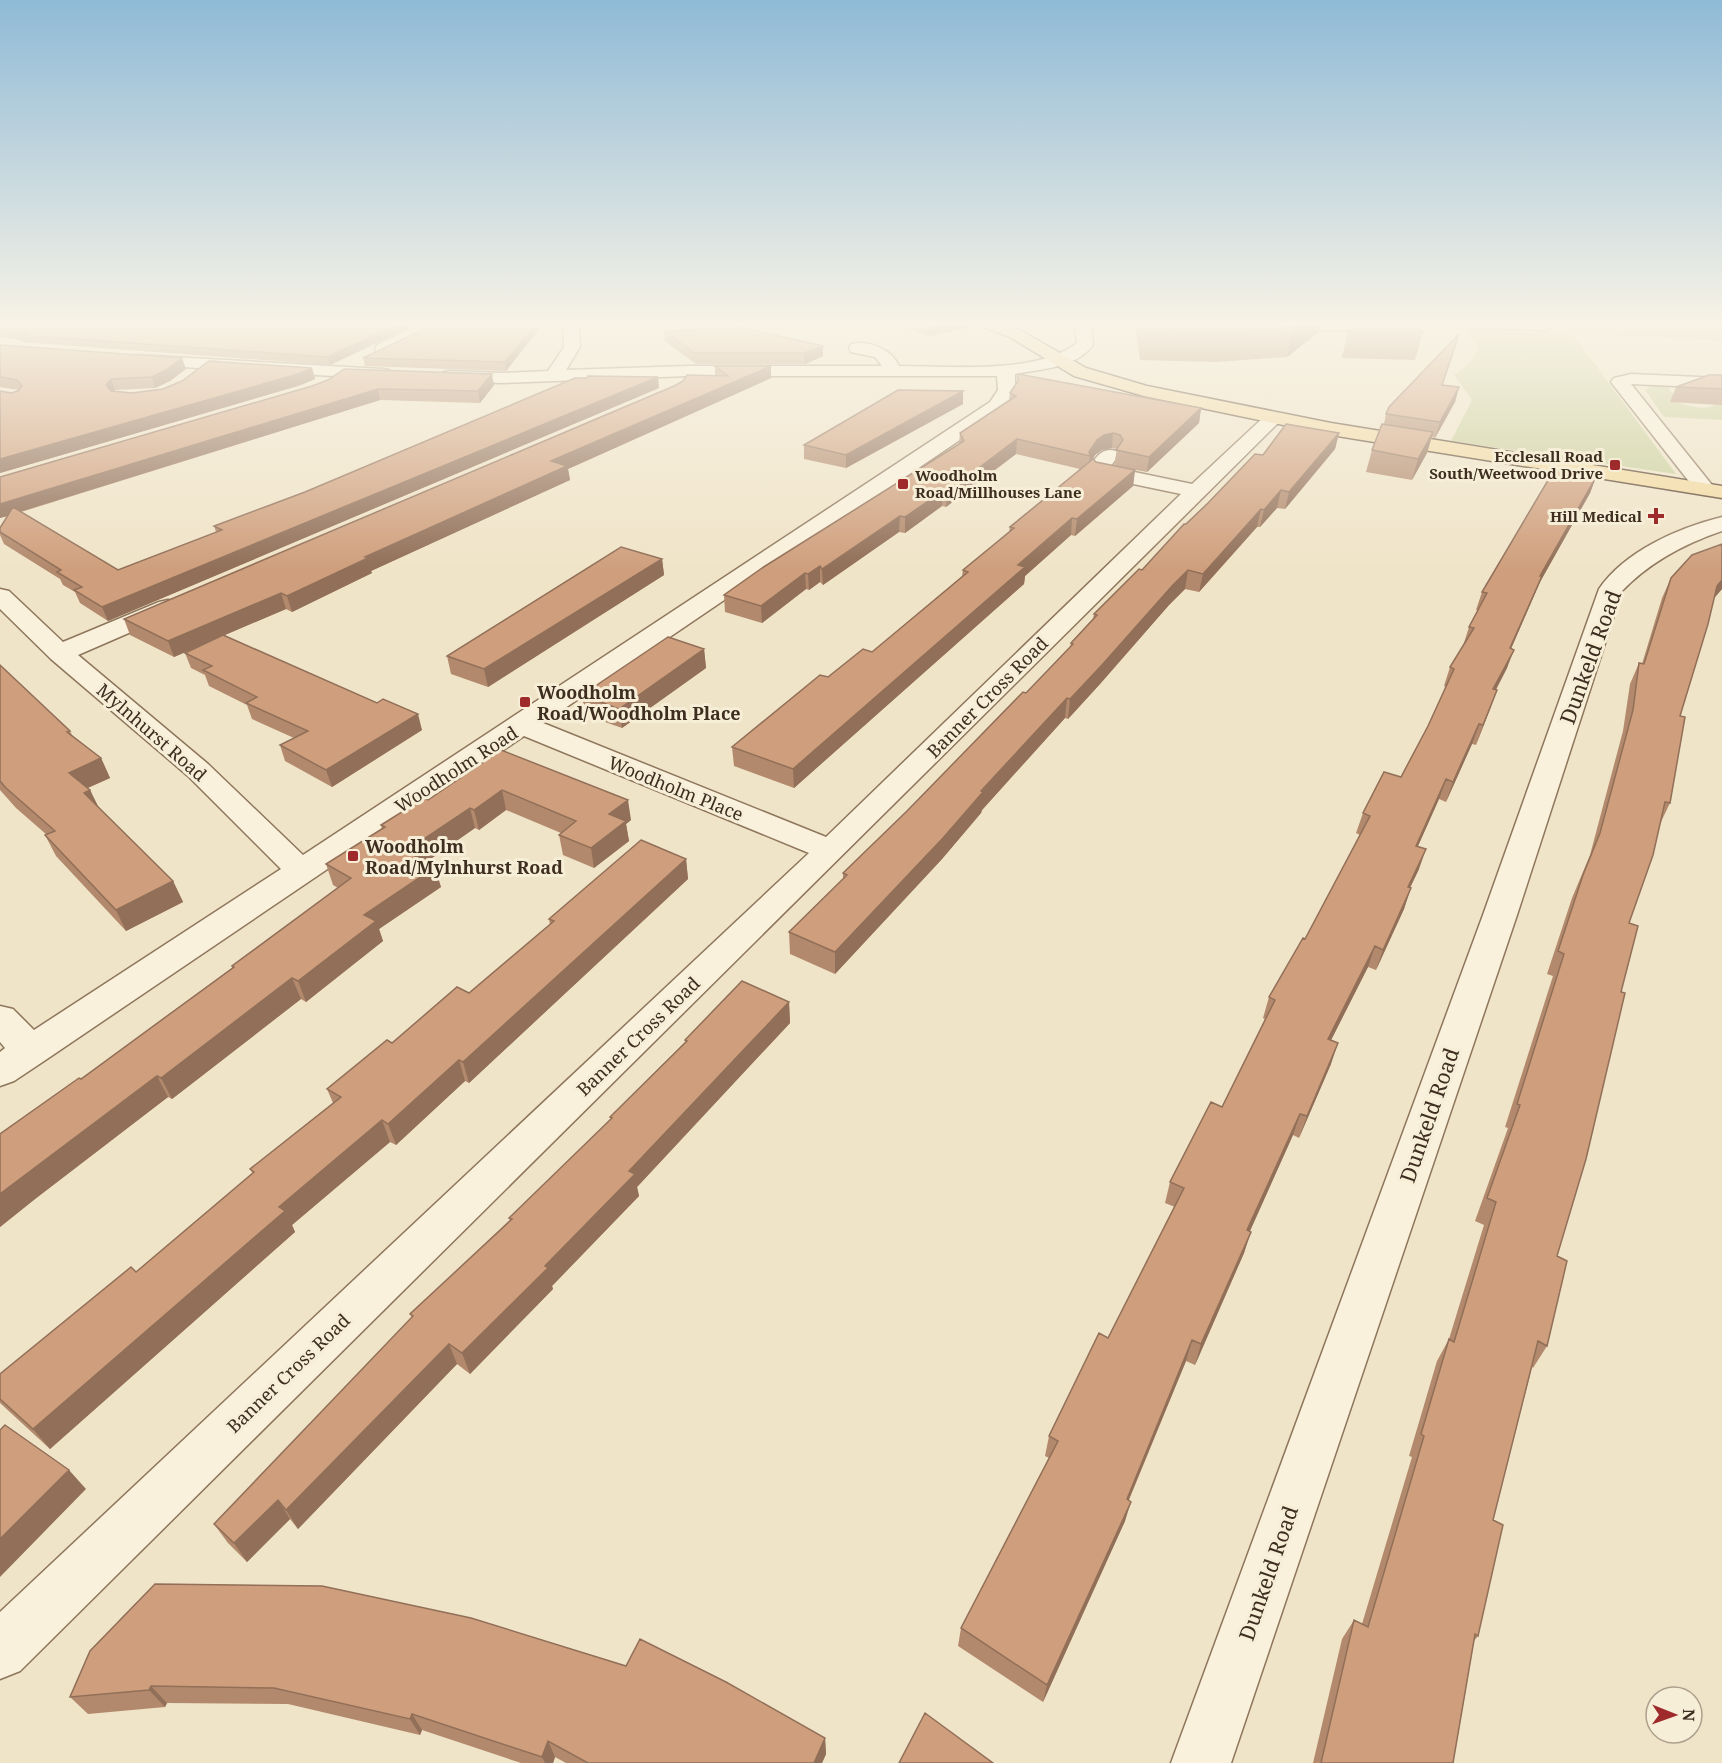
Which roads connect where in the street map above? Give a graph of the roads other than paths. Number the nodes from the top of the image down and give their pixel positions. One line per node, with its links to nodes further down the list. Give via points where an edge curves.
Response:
1 (998, 405): 12 (street, Woodholm Road)
2 (1217, 405): 4 (main road)
3 (1640, 405): 7 (street)
4 (1274, 418): 6 (street, Banner Cross Road); 7 (main road)
5 (1109, 454): 6 (street, via 1099,468 1102,472)
6 (1196, 491): 13 (street, Banner Cross Road)
7 (1713, 491)
8 (1710, 536): 19 (street, Dunkeld Road, via 1648,556 1611,589)
9 (0, 596): 11 (street, Mylnhurst Road)
10 (190, 598): 11 (street)
11 (60, 653): 14 (street, Mylnhurst Road, via 198,770)
12 (522, 725): 13 (street, Woodholm Place); 14 (street, Woodholm Road)
13 (831, 850): 18 (street, Banner Cross Road)
14 (301, 871): 16 (street, Woodholm Road)
15 (0, 1018): 16 (street)
16 (31, 1051): 17 (street, Woodholm Road)
17 (0, 1071)
18 (0, 1651)
19 (1201, 1763)

